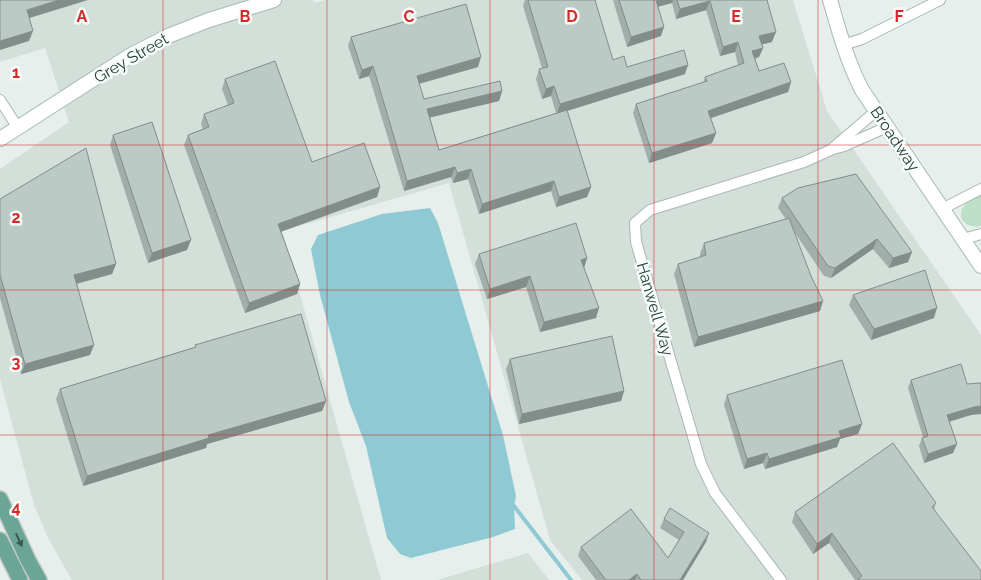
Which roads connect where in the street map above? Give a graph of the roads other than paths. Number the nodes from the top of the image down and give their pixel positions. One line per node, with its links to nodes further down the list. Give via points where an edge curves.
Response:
1 (274, 0): 8 (street, Grey Street, via 209,20 131,54)
2 (830, 0): 4 (street, Broadway)
3 (940, 0): 4 (street)
4 (843, 45): 6 (street, Broadway, via 852,70)
5 (0, 100): 8 (street)
6 (876, 111): 7 (street, Broadway); 10 (street, Hanwell Way)
7 (887, 126): 10 (street, Hanwell Way); 12 (street, Broadway)
8 (18, 128): 9 (street, Grey Street)
9 (1, 137)
10 (832, 149): 20 (street, Hanwell Way, via 804,162 650,210 634,223 636,242 701,464 715,493)
11 (981, 189): 12 (street)
12 (942, 209): 14 (street, Broadway)
13 (981, 234): 14 (street)
14 (963, 239): 15 (street, Broadway)
15 (981, 266)
16 (0, 499): 19 (main road, one-way to 19)
17 (0, 540): 18 (main road)
18 (20, 580)
19 (39, 580)
20 (781, 580)

